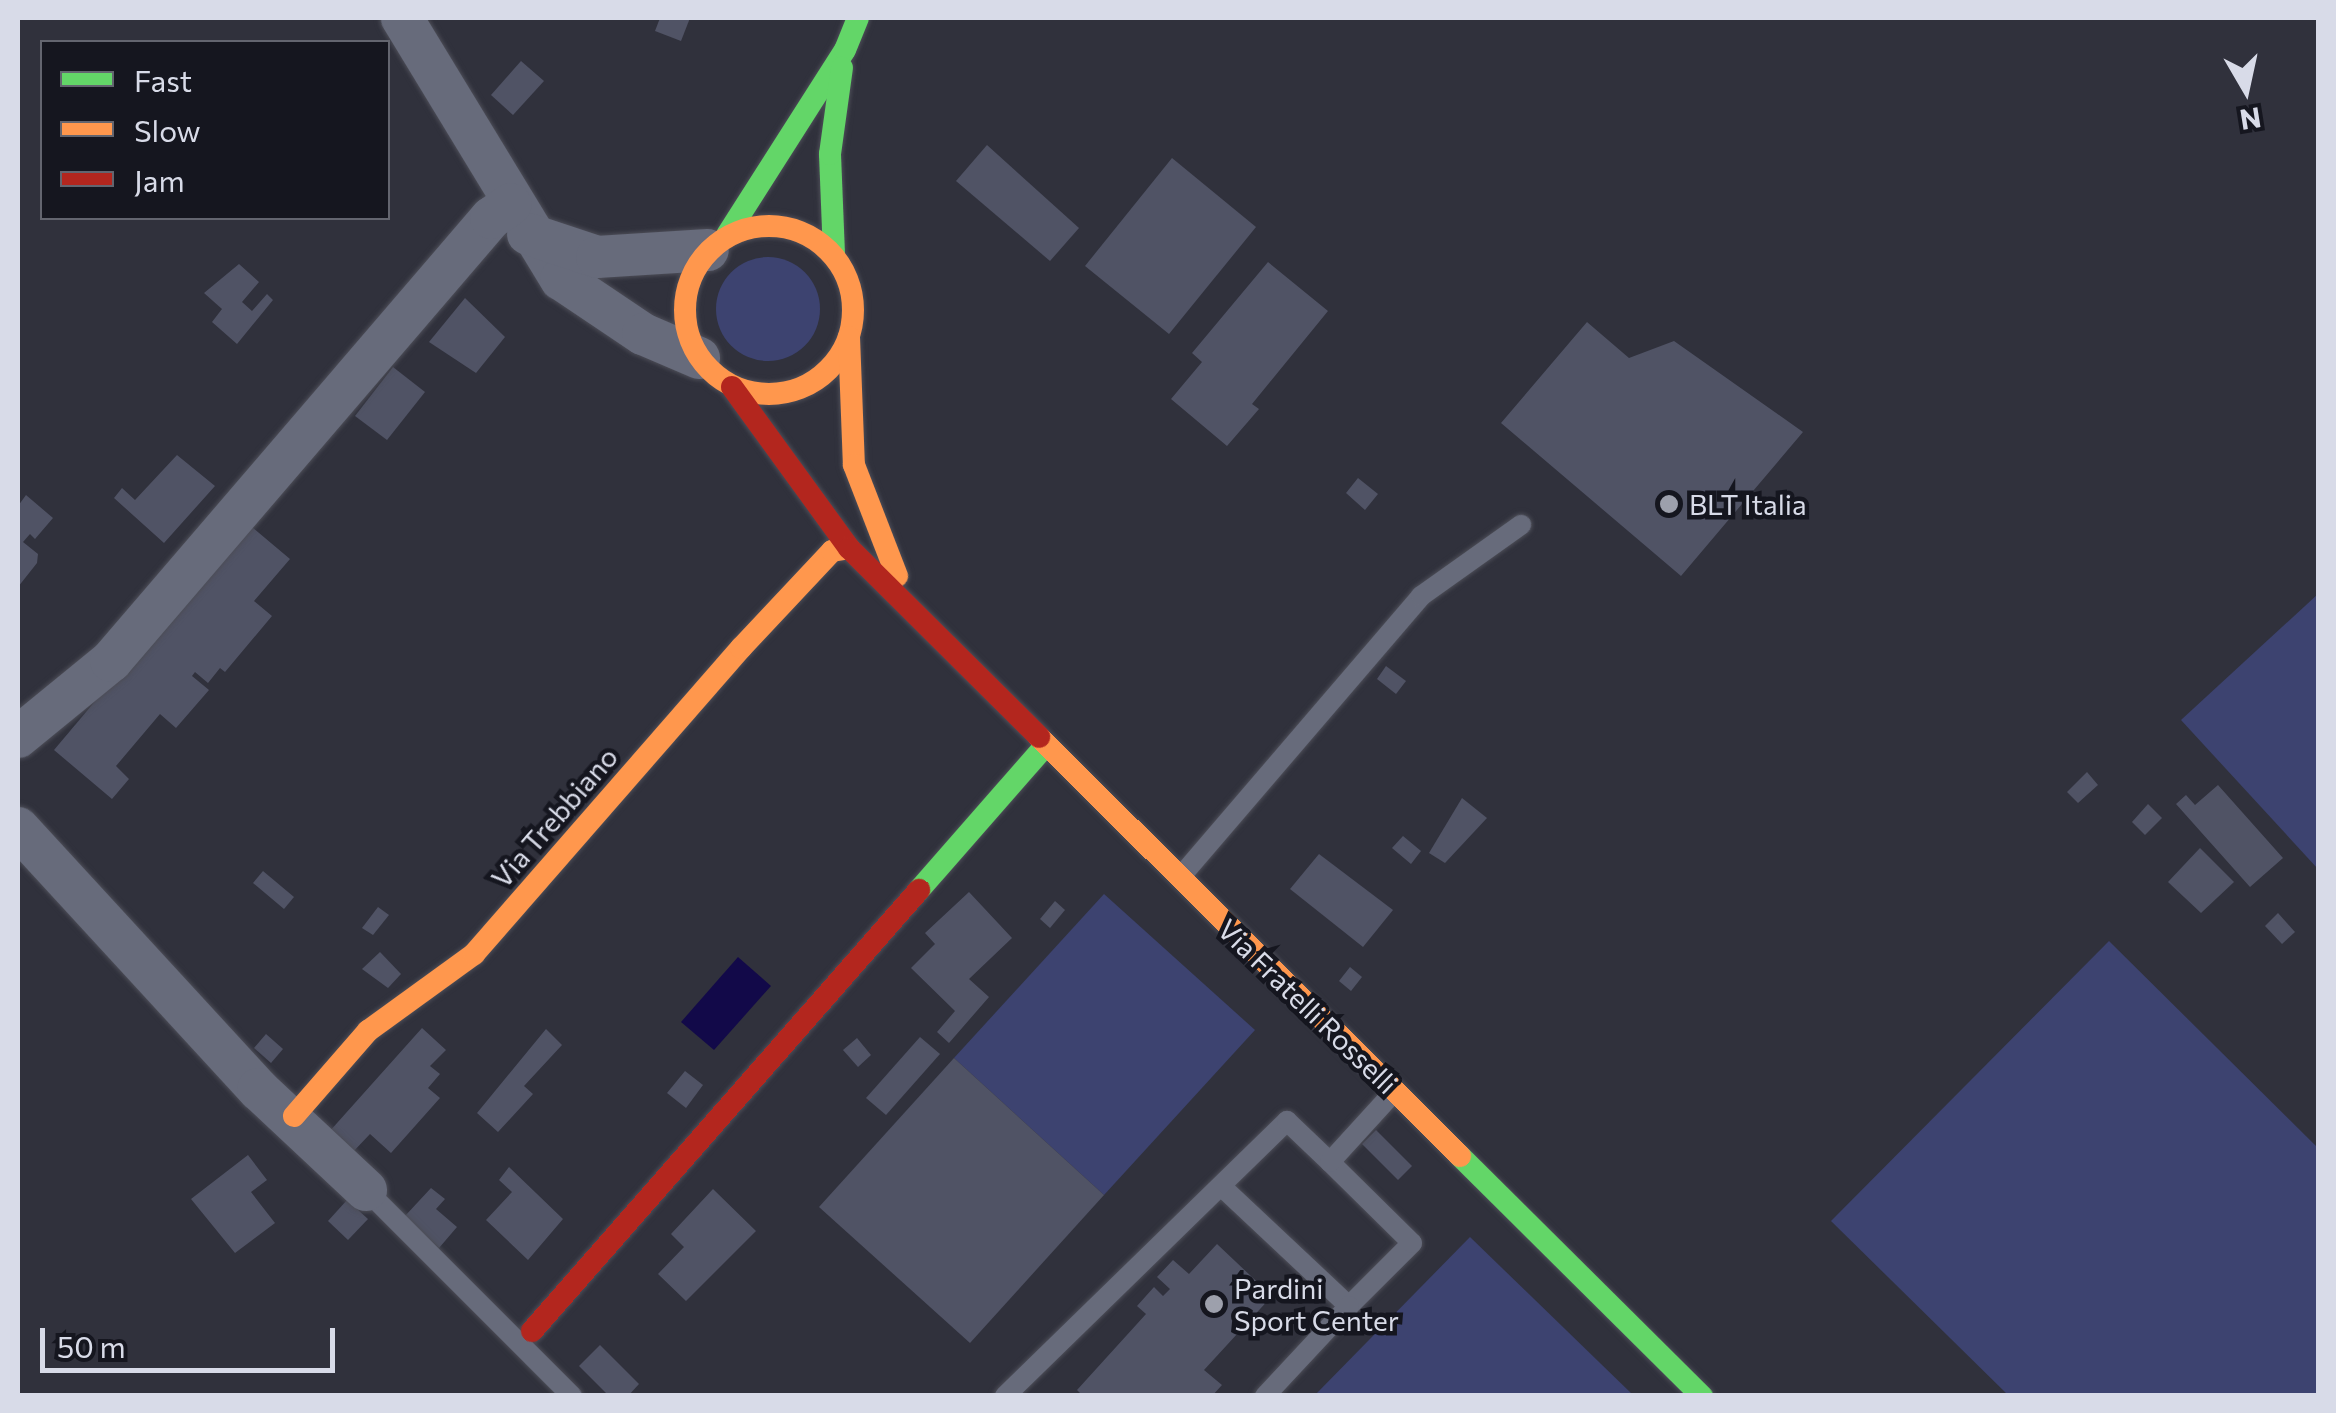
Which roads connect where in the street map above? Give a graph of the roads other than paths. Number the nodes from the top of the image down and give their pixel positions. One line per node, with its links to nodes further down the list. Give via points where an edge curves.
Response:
1 (402, 18): 4 (street)
2 (858, 18): 3 (street)
3 (845, 50): 5 (street); 6 (street, via 830,154)
4 (520, 219): 5 (street, via 597,257); 8 (street, via 560,279 643,334); 13 (street, via 492,218 111,660)
5 (717, 243): 6 (street, via 784,226); 8 (street, via 686,290 684,314)
6 (834, 254): 7 (street, via 854,308)
7 (849, 337): 9 (street, via 814,382 774,393); 12 (street, Via Fratelli Rosselli, via 854,464 875,532)
8 (698, 358): 9 (street)
9 (732, 386): 11 (street, Via Fratelli Rosselli)
10 (1521, 525): 16 (lane, via 1421,596)
11 (848, 548): 12 (street, Via Fratelli Rosselli); 18 (street, Via Trebbiano, via 832,551 741,648 474,954 368,1032)
12 (916, 614): 14 (street, Via Fratelli Rosselli)
13 (18, 738)
14 (1044, 747): 16 (street, Via Fratelli Rosselli); 23 (street)
15 (18, 828): 18 (street, via 258,1089)
16 (1178, 879): 17 (street, Via Fratelli Rosselli)
17 (1395, 1091): 19 (lane); 27 (street, Via Fratelli Rosselli)
18 (294, 1116): 21 (street)
19 (1330, 1162): 20 (lane, via 1287,1121); 22 (lane, via 1412,1242)
20 (1221, 1186): 22 (lane); 25 (lane)
21 (366, 1190): 24 (lane)
22 (1348, 1306): 26 (lane)
23 (532, 1331)
24 (572, 1396)
25 (1005, 1396)
26 (1265, 1396)
27 (1702, 1396)

